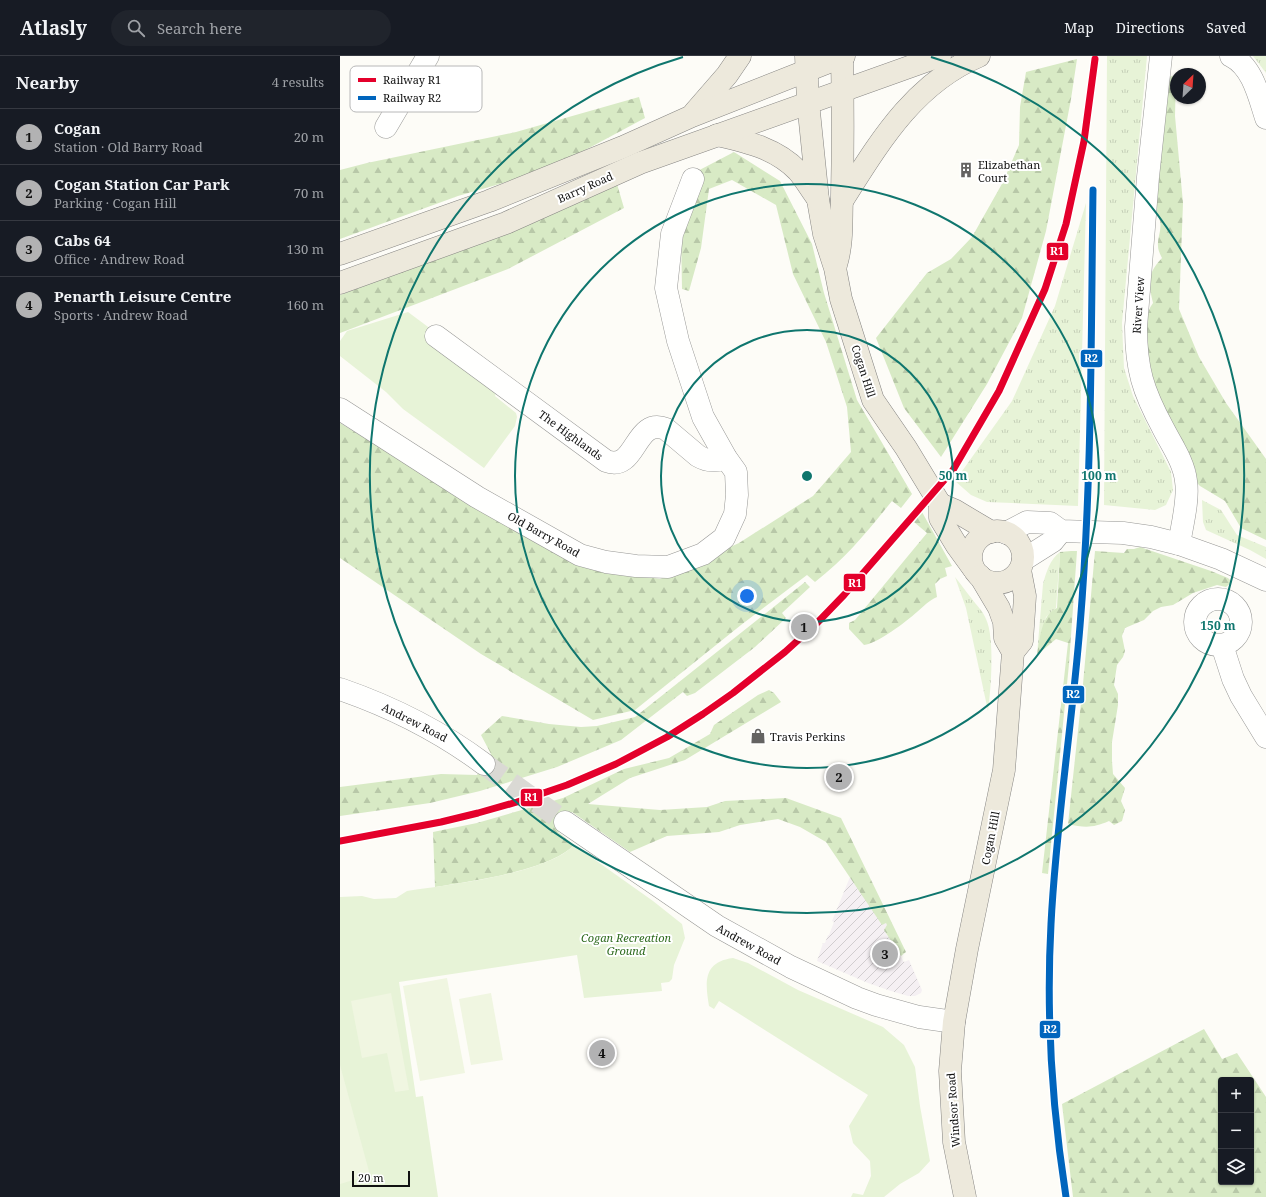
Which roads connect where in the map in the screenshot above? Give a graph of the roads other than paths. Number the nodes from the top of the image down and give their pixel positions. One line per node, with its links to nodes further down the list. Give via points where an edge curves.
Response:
1 (428, 56): 7 (street)
2 (740, 56): 11 (main road)
3 (940, 56): 8 (main road)
4 (979, 56): 17 (main road, via 946,73 912,102 889,130)
5 (1161, 56): 27 (street, River View, via 1136,344 1137,362 1145,392 1185,473 1187,493)
6 (1231, 56): 12 (street, via 1238,59 1252,80)
7 (422, 66)
8 (839, 70): 9 (main road, Barry Road); 9 (main road, Barry Road); 17 (main road, Cogan Hill, via 843,145)
9 (807, 78): 11 (main road, Barry Road); 14 (main road, Barry Road); 16 (main road, Cogan Hill)
10 (395, 112): 13 (street)
11 (692, 116): 18 (main road, Barry Road, via 489,201)
12 (1266, 118)
13 (386, 127)
14 (717, 134): 16 (main road, via 750,142 775,152 799,172); 20 (main road, Barry Road, via 640,163 506,223)
15 (693, 179): 23 (street, Old Barry Road, via 672,234 666,288 678,341 703,417)
16 (818, 200): 19 (main road, Cogan Hill, via 824,234)
17 (842, 202): 19 (main road, Cogan Hill, via 840,250)
18 (340, 254)
19 (835, 268): 24 (main road, Cogan Hill, via 841,299 873,400)
20 (340, 283)
21 (436, 336): 23 (street, The Highlands, via 606,461 615,463 625,459 646,430 654,427 666,429 704,460 719,461)
22 (340, 410): 23 (street, Old Barry Road, via 477,497 580,555 636,566 668,566 703,554 724,538 734,514 737,495 736,472)
23 (726, 458)
24 (940, 504): 26 (main road, Cogan Hill); 29 (main road, Cogan Hill, via 940,518)
25 (1061, 531): 26 (street, via 1050,523 1027,522); 27 (street, via 1123,532); 28 (street, via 1053,541)
26 (998, 533): 28 (main road, Cogan Hill, via 1013,537 1019,544 1022,551); 29 (main road, Cogan Hill, via 984,535 974,546 972,553)
27 (1179, 544): 30 (street, via 1221,559)
28 (1021, 565): 29 (main road, via 1015,576 1001,583 986,581); 32 (main road, Cogan Hill, via 1025,596 1022,641)
29 (977, 572): 32 (main road, Cogan Hill, via 999,608 1004,622 1005,638)
30 (1266, 580)
31 (1222, 645): 34 (street, via 1241,696)
32 (1013, 652): 37 (main road, Cogan Hill, via 1004,770)
33 (340, 689): 35 (street, Andrew Road, via 422,724 446,737)
34 (1266, 737)
35 (484, 764)
36 (565, 822): 37 (street, Andrew Road, via 717,926 784,964 876,1005 919,1017)
37 (954, 1022): 38 (main road, Windsor Road, via 950,1071 954,1142)
38 (965, 1197)

